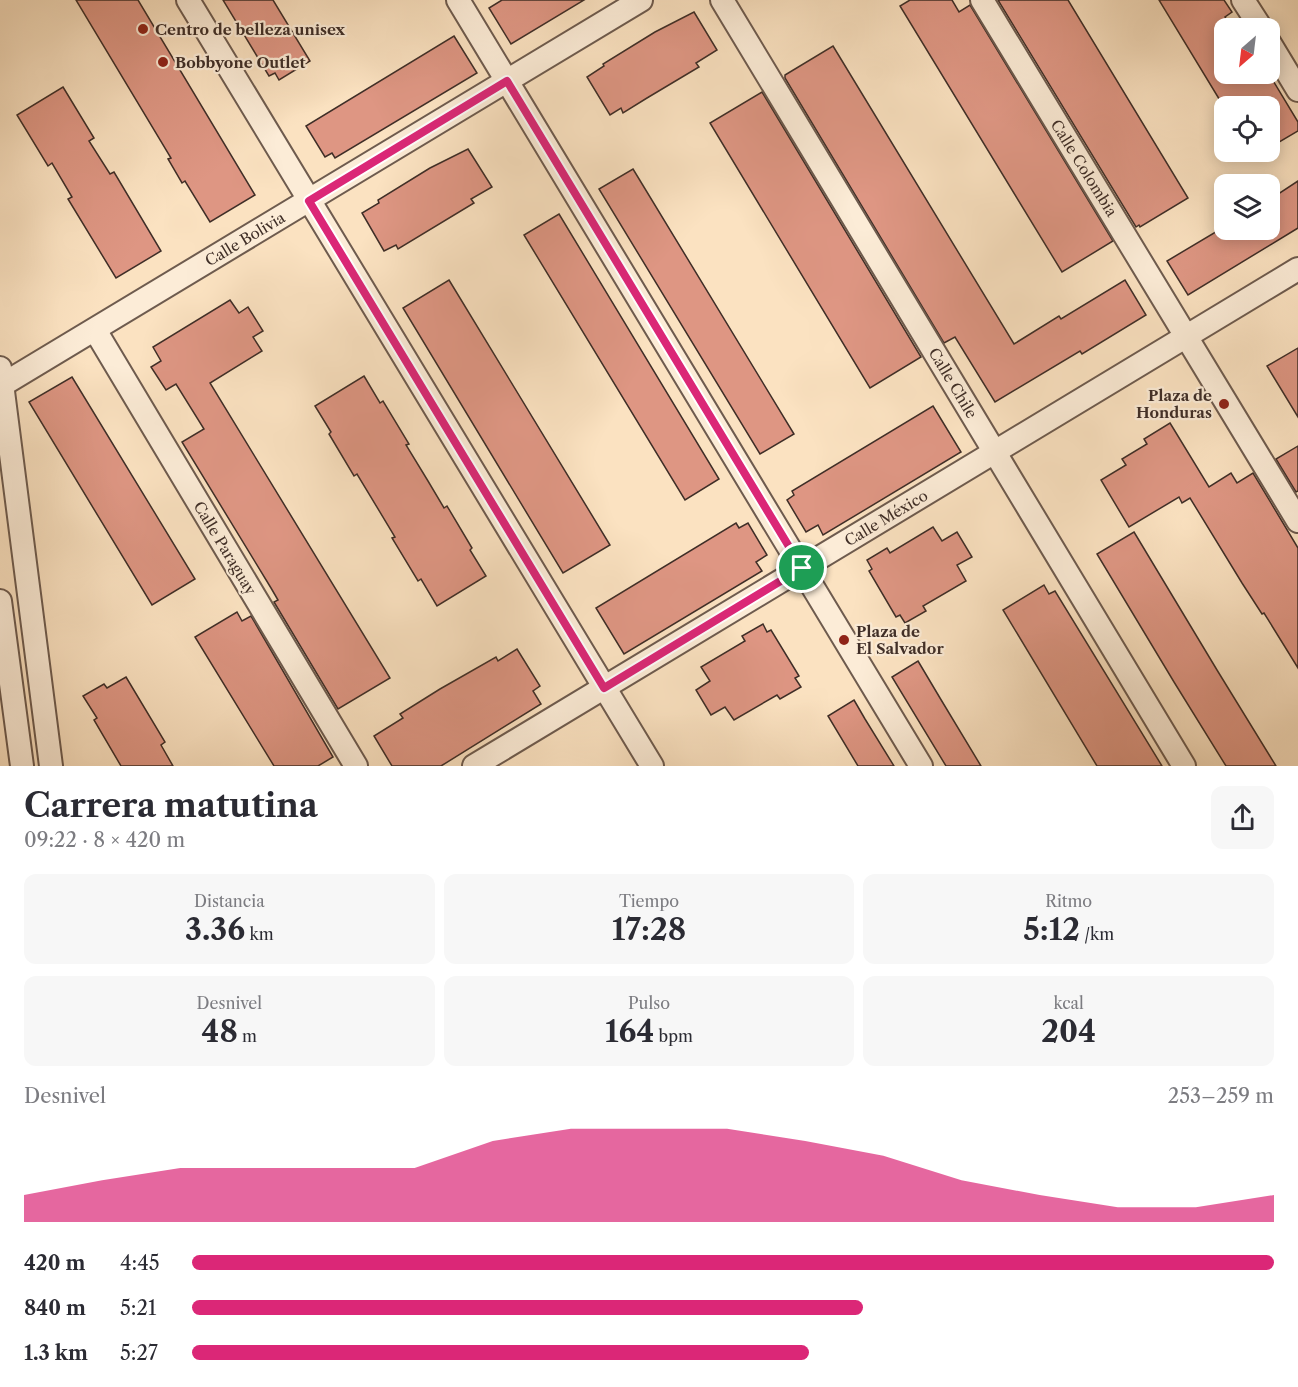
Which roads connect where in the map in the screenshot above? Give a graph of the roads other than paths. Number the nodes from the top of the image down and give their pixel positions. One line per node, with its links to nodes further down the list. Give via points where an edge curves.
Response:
1 (188, 0): 11 (street)
2 (458, 0): 9 (street)
3 (641, 0): 9 (street, Calle Bolivia)
4 (722, 0): 16 (street, Calle Chile)
5 (982, 0): 14 (street, Calle Colombia)
6 (1243, 0): 7 (street)
7 (1255, 18)
8 (1280, 60): 10 (street)
9 (507, 81): 11 (street, Calle Bolivia); 18 (street)
10 (1298, 90)
11 (309, 201): 13 (street, Calle Bolivia); 20 (street)
12 (1298, 269): 14 (street, Calle México)
13 (95, 330): 15 (street, Calle Bolivia); 23 (street, Calle Paraguay)
14 (1187, 336): 16 (street, Calle México); 17 (street)
15 (1, 377): 22 (street)
16 (994, 452): 18 (street, Calle México); 27 (street, Calle Chile)
17 (1298, 520)
18 (802, 568): 20 (street, Calle México); 26 (street)
19 (0, 601): 21 (street)
20 (604, 688): 24 (street, Calle México); 25 (street)
21 (22, 766)
22 (51, 766)
23 (356, 766)
24 (474, 766)
25 (652, 766)
26 (921, 766)
27 (1184, 766)

